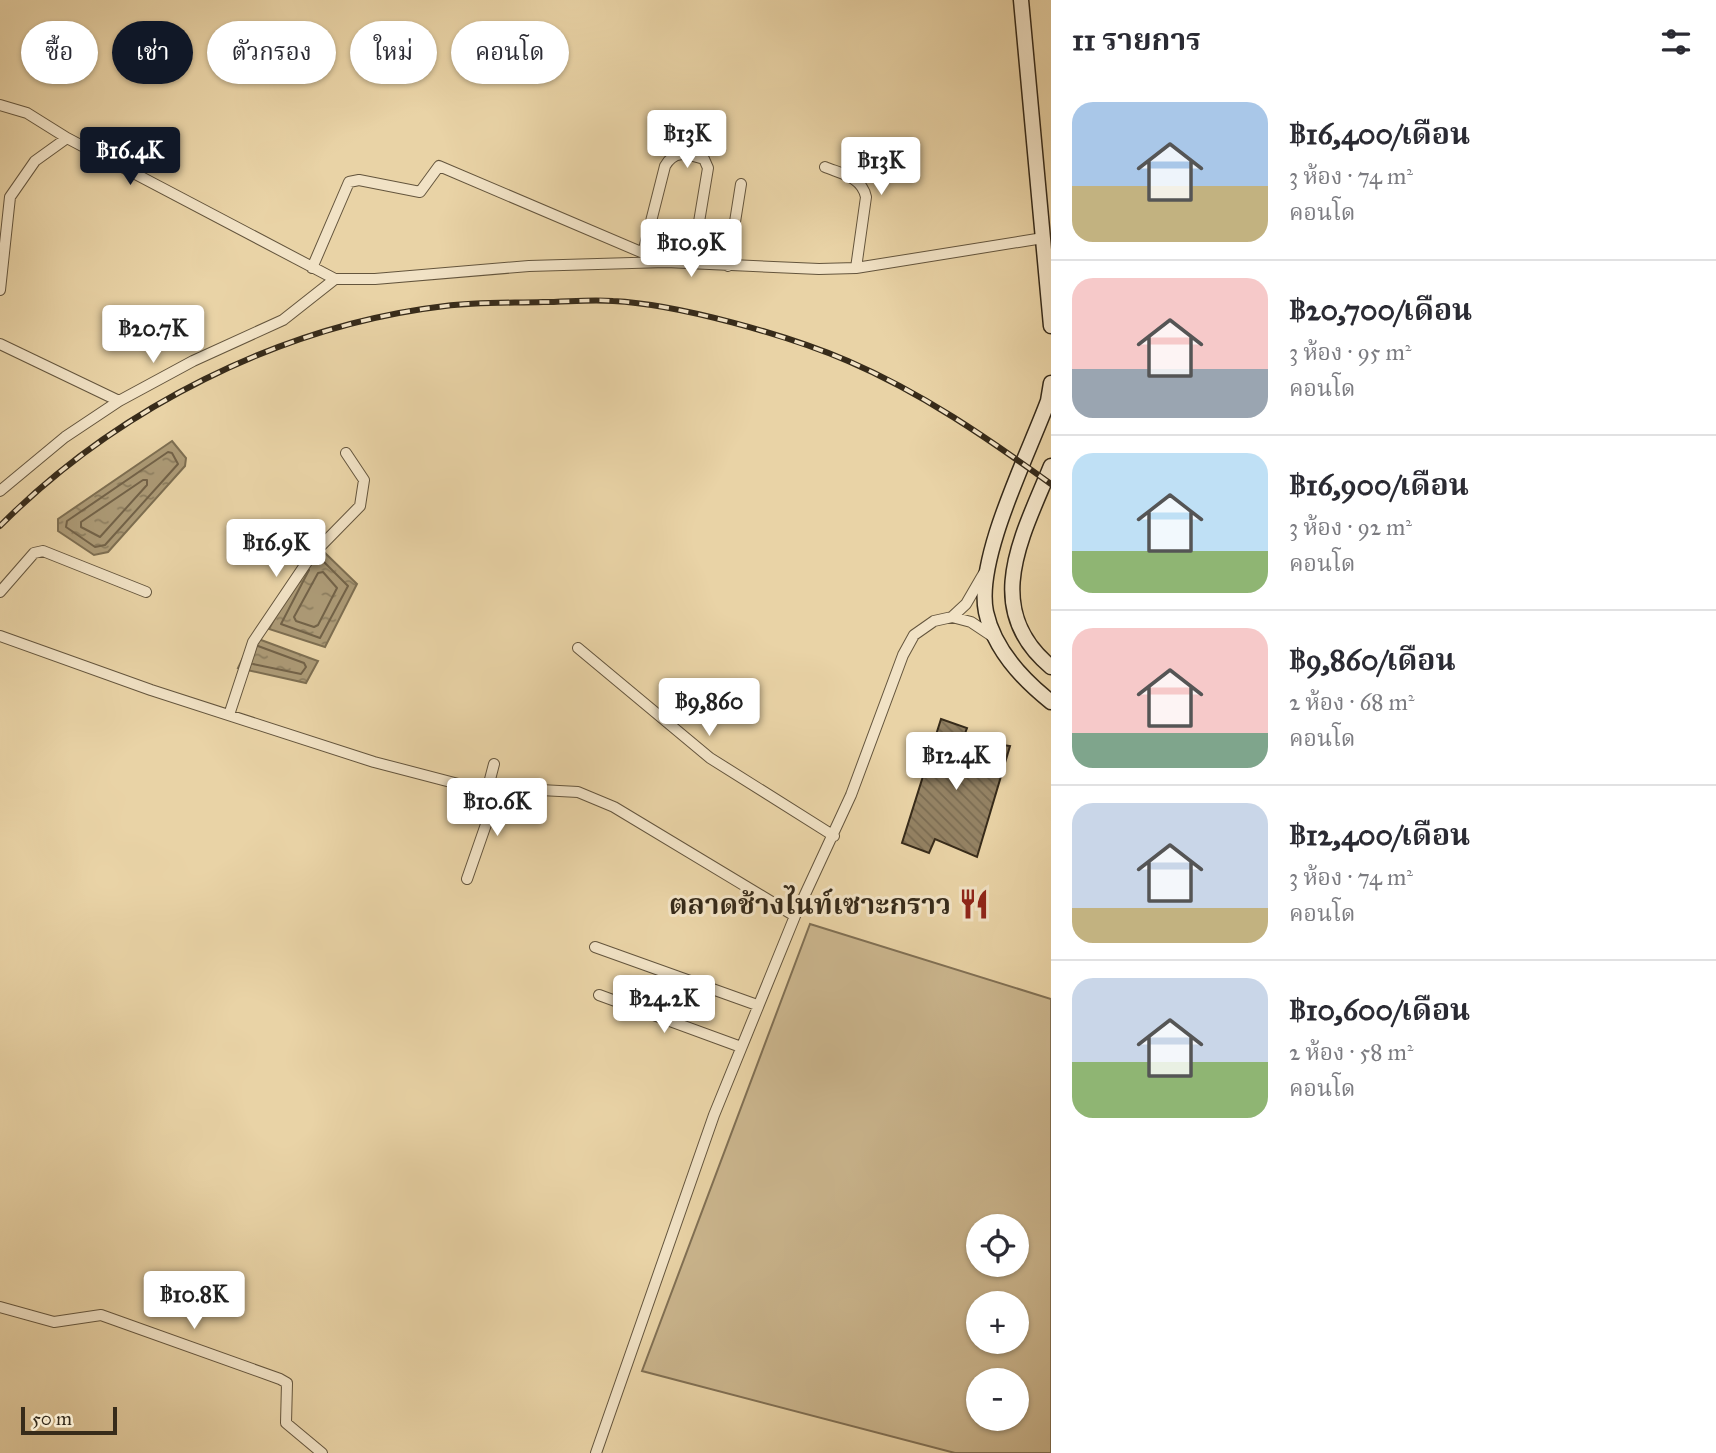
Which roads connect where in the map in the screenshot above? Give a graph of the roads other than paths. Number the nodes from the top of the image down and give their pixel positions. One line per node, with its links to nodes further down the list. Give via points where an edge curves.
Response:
1 (1021, 0): 7 (main road)
2 (0, 105): 3 (street, via 27,113)
3 (67, 138): 6 (street, via 34,161); 12 (street)
4 (825, 167): 13 (street, via 864,187)
5 (741, 184): 11 (street)
6 (5, 195): 15 (street)
7 (1043, 238): 13 (street); 16 (main road)
8 (643, 253): 9 (street); 10 (street, via 665,166 681,153 704,159 708,168); 12 (street, via 439,166 421,192 359,180 349,183)
9 (666, 262): 10 (street); 14 (street)
10 (692, 264): 11 (street)
11 (728, 266): 13 (street)
12 (312, 268): 14 (street)
13 (856, 268)
14 (335, 279): 19 (street, via 283,320 193,360)
15 (0, 290)
16 (1051, 327)
17 (0, 344): 19 (street)
18 (1051, 383): 23 (main road)
19 (119, 401): 22 (street, via 65,437)
20 (346, 453): 32 (street, via 364,480 359,506 311,556 253,642)
21 (1051, 466): 30 (main road, via 1011,576 1018,625)
22 (0, 491)
23 (988, 564): 26 (street, via 974,593); 28 (main road, via 986,611)
24 (0, 592): 25 (street, via 34,553 43,551)
25 (146, 592)
26 (952, 617): 28 (street, via 971,622); 35 (street, via 934,621 914,635 903,655)
27 (0, 636): 32 (street)
28 (997, 640): 31 (main road, via 1010,663)
29 (578, 648): 35 (street, via 710,758)
30 (1051, 667)
31 (1051, 702)
32 (229, 715): 34 (street, via 374,762 466,786)
33 (494, 764): 34 (street)
34 (493, 787): 36 (street); 37 (street, via 578,792 614,807)
35 (834, 836): 37 (street)
36 (467, 879)
37 (795, 916): 40 (street)
38 (595, 947): 40 (street)
39 (598, 995): 41 (street)
40 (757, 1005): 41 (street)
41 (741, 1047): 44 (street)
42 (0, 1307): 43 (street, via 54,1322 101,1315 280,1379 289,1391 286,1423)
43 (322, 1453)
44 (596, 1453)

